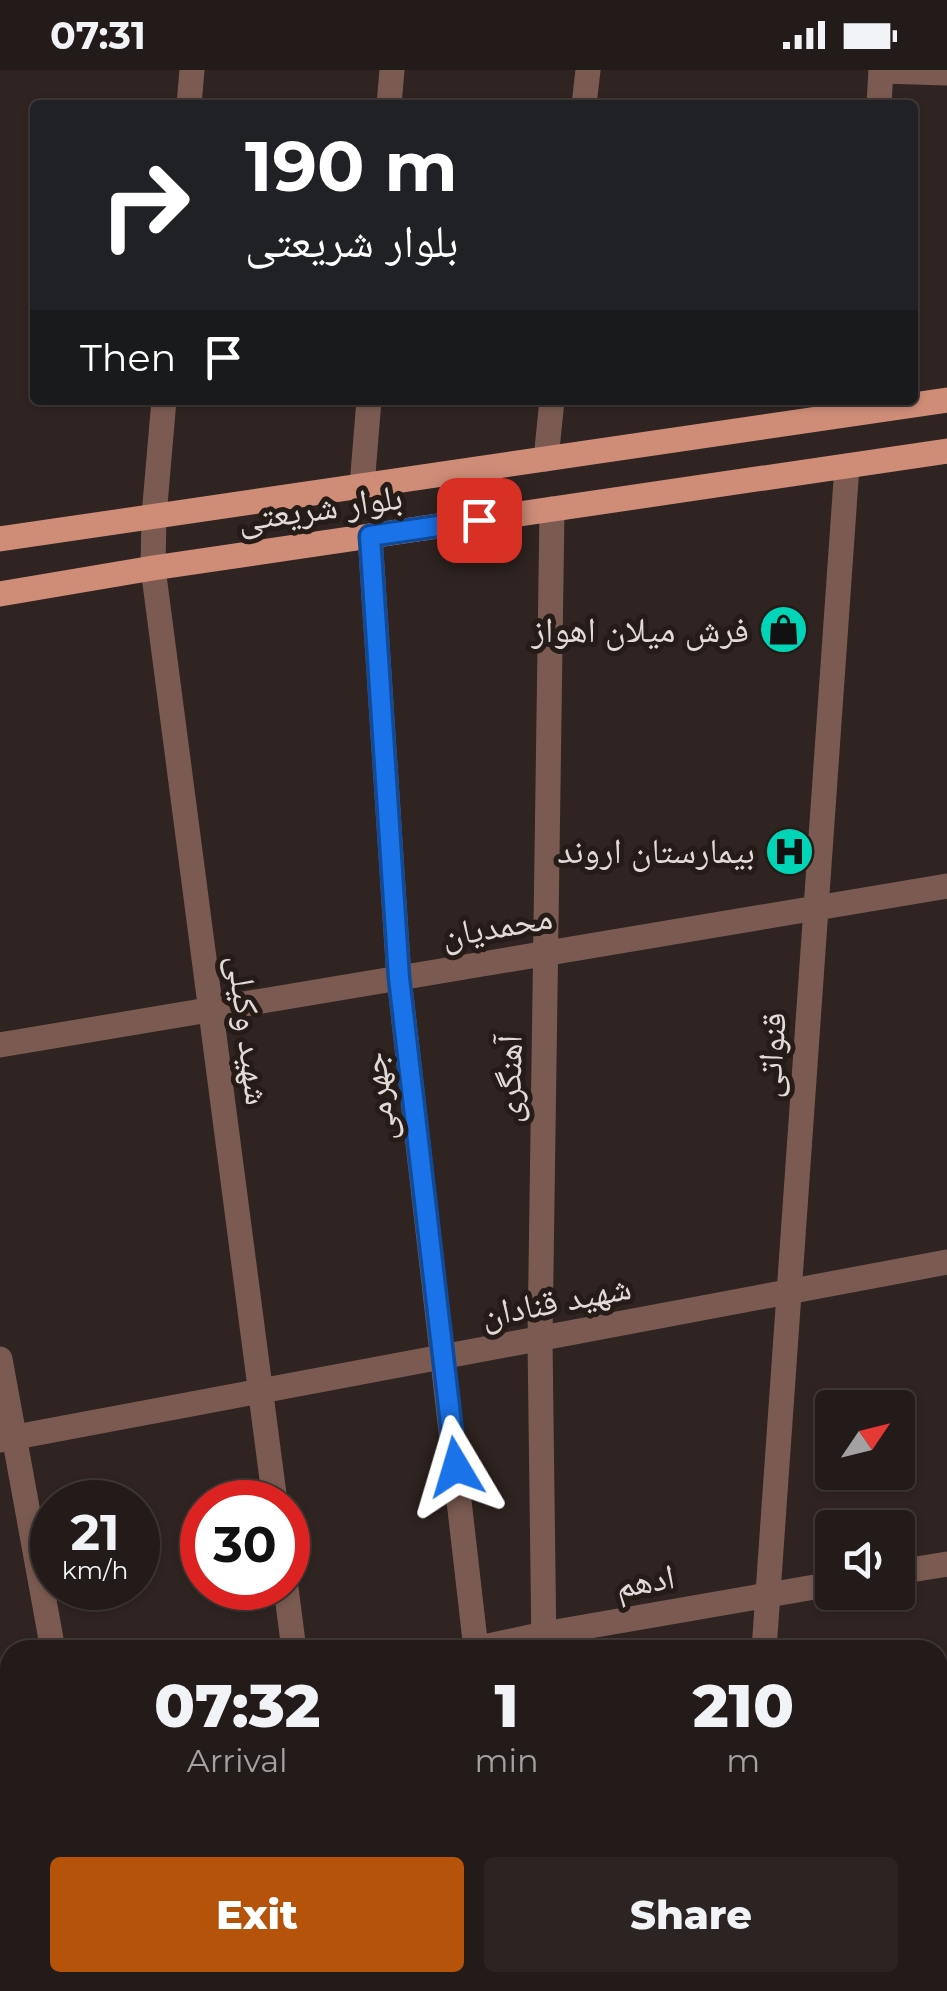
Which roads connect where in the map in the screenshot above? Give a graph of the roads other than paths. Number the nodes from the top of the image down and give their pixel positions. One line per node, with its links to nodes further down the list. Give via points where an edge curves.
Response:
1 (192, 70): 6 (street)
2 (392, 70): 7 (street)
3 (588, 70): 8 (street)
4 (881, 71): 5 (street); 9 (street)
5 (947, 73)
6 (189, 100)
7 (390, 100)
8 (585, 100)
9 (878, 100)
10 (947, 400): 11 (main road, بلوار شریعتی)
11 (918, 402)
12 (164, 405): 22 (street)
13 (368, 405): 20 (street)
14 (551, 405): 18 (street)
15 (881, 405): 16 (main road, بلوار شریعتی)
16 (855, 407): 18 (main road, بلوار شریعتی)
17 (947, 451): 19 (main road, بلوار شریعتی)
18 (546, 459): 20 (main road, بلوار شریعتی)
19 (847, 466): 21 (main road, بلوار شریعتی); 28 (street, قنواتی)
20 (362, 486): 22 (main road, بلوار شریعتی)
21 (552, 509): 23 (main road, بلوار شریعتی); 29 (street, آهنگری)
22 (154, 516): 24 (main road, بلوار شریعتی); 25 (street, شهید وکیلی)
23 (370, 536): 25 (main road, بلوار شریعتی); 30 (street, جهرمی)
24 (0, 539)
25 (153, 568): 26 (main road, بلوار شریعتی); 31 (street, شهید وکیلی)
26 (0, 594)
27 (947, 886): 28 (street, محمدیان)
28 (816, 908): 29 (street, محمدیان); 34 (street, قنواتی)
29 (546, 953): 30 (street, محمدیان); 35 (street, آهنگری)
30 (399, 978): 31 (street, محمدیان); 36 (street, جهرمی)
31 (211, 1010): 32 (street, محمدیان); 38 (street, شهید وکیلی)
32 (0, 1045)
33 (947, 1262): 34 (street, شهید قنادان)
34 (790, 1292): 35 (street, شهید قنادان); 44 (street, قنواتی)
35 (540, 1340): 36 (street, شهید قنادان); 49 (street, آهنگری)
36 (443, 1358): 38 (street, شهید قنادان); 48 (street, جهرمی)
37 (0, 1359): 39 (street)
38 (260, 1392): 39 (street, شهید قنادان); 40 (street, شهید وکیلی)
39 (7, 1439): 46 (street)
40 (272, 1480)
41 (947, 1564): 42 (street)
42 (915, 1569)
43 (815, 1587): 44 (street, ادهم)
44 (768, 1595): 50 (street, ادهم); 51 (street, قنواتی)
45 (289, 1610): 47 (street)
46 (51, 1640)
47 (293, 1640)
48 (472, 1640)
49 (544, 1640)
50 (554, 1640)
51 (765, 1640)

